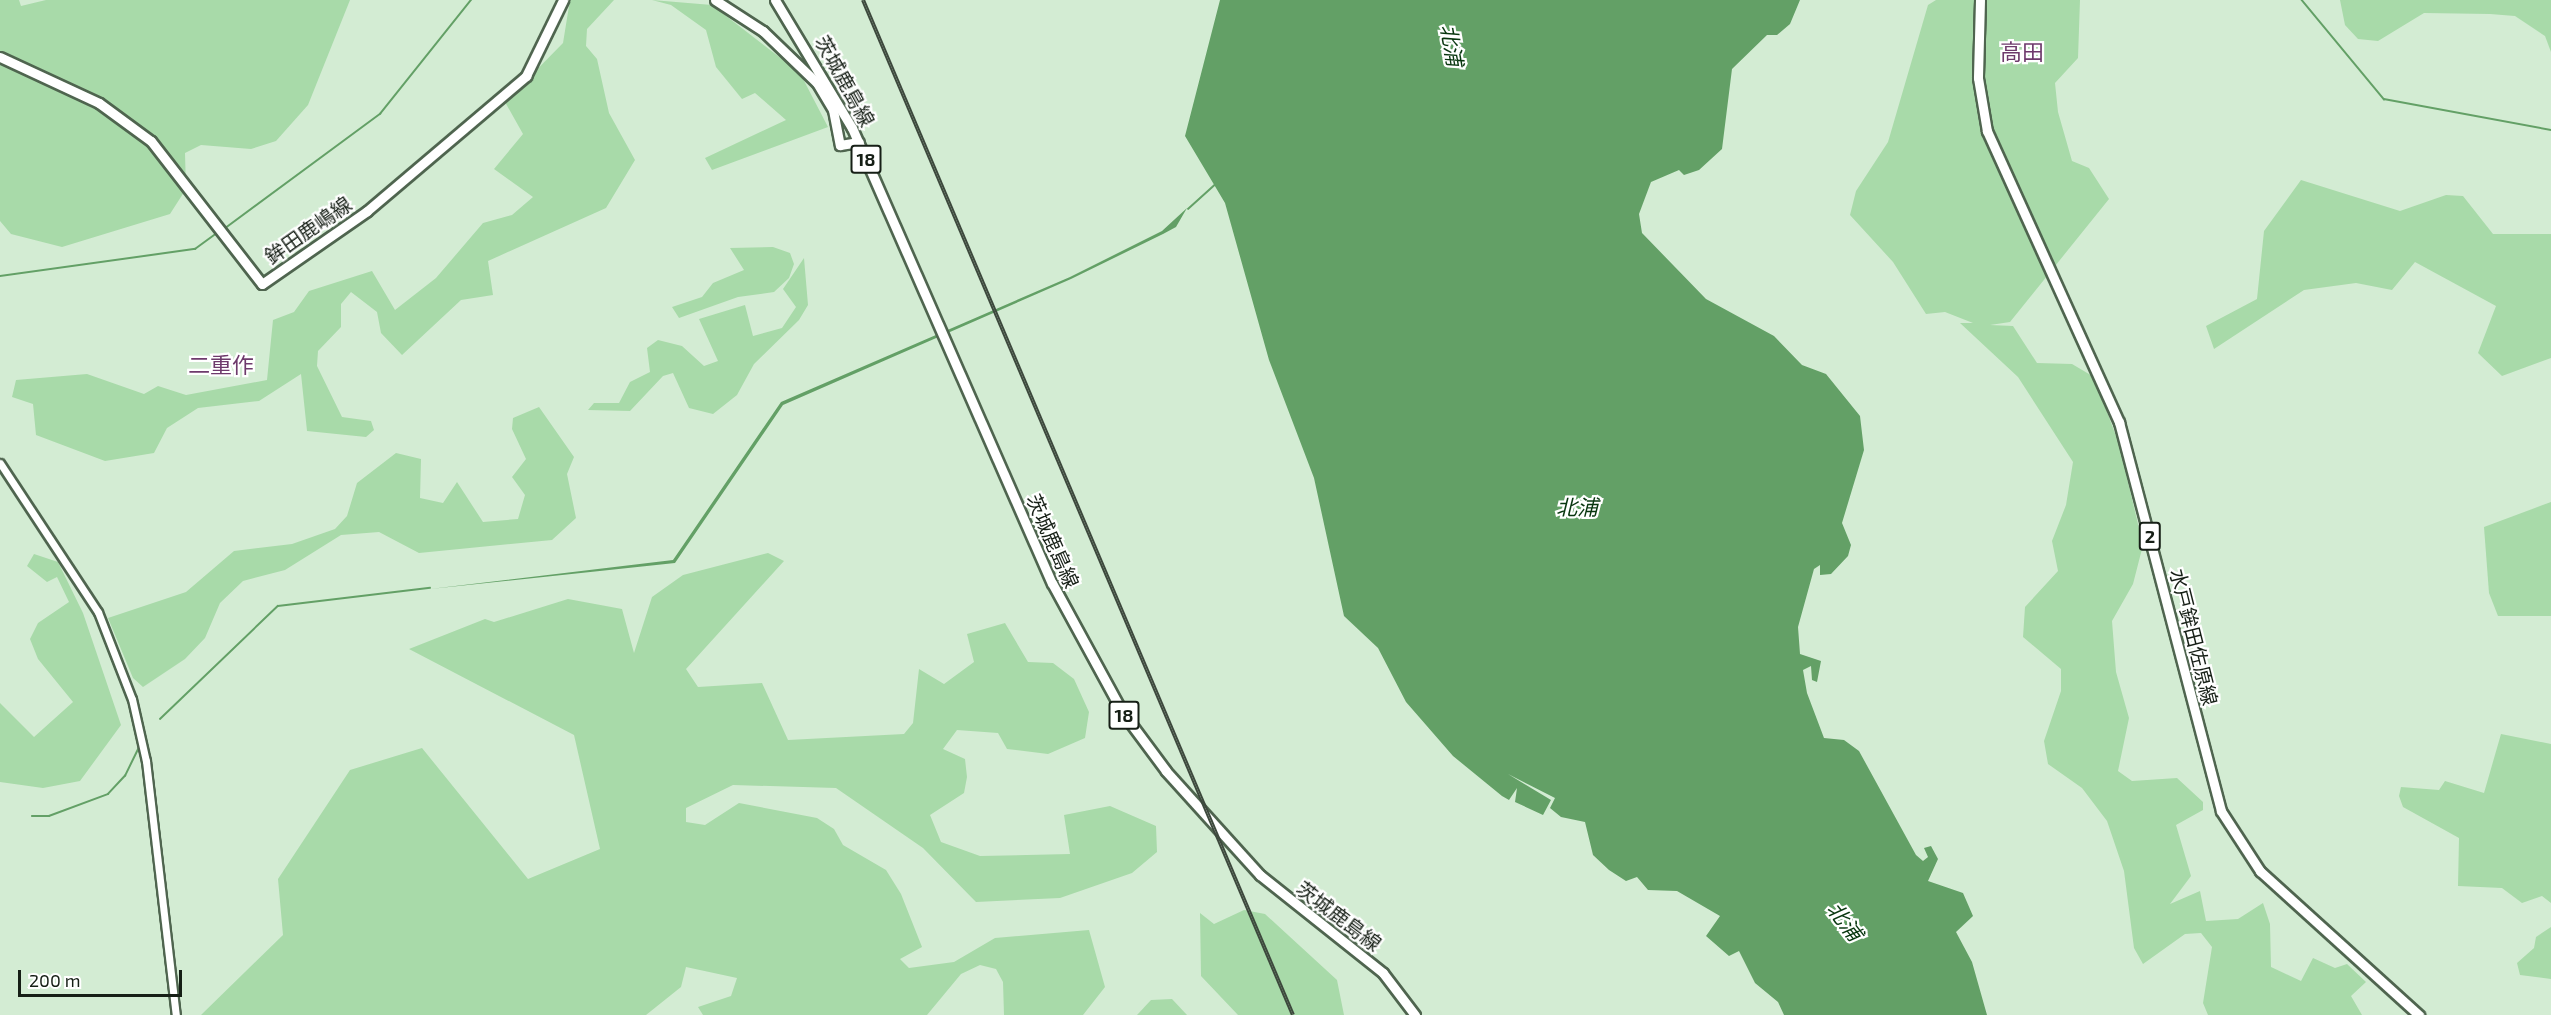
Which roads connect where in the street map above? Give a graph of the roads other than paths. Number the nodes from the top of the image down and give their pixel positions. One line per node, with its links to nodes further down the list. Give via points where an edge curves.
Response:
1 (563, 0): 6 (main road, 鉾田鹿嶋線, via 526,76 367,211 262,285 177,168 126,120)
2 (715, 0): 7 (main road, via 763,31)
3 (775, 0): 5 (main road, 茨城鹿島線 / 18)
4 (1980, 0): 12 (main road, 水戸鉾田佐原線 / 2, via 1978,78 1987,131 2119,422 2221,811 2260,871)
5 (813, 56): 7 (street); 8 (main road, 茨城鹿島線 / 18)
6 (0, 57)
7 (801, 66): 8 (main road, via 828,100 840,145)
8 (859, 142): 11 (main road, 茨城鹿島線 / 18, via 1067,616 1137,734 1260,875 1383,973)
9 (0, 463): 10 (street, via 98,612 132,699 147,770)
10 (176, 1015)
11 (1415, 1015)
12 (2420, 1015)

